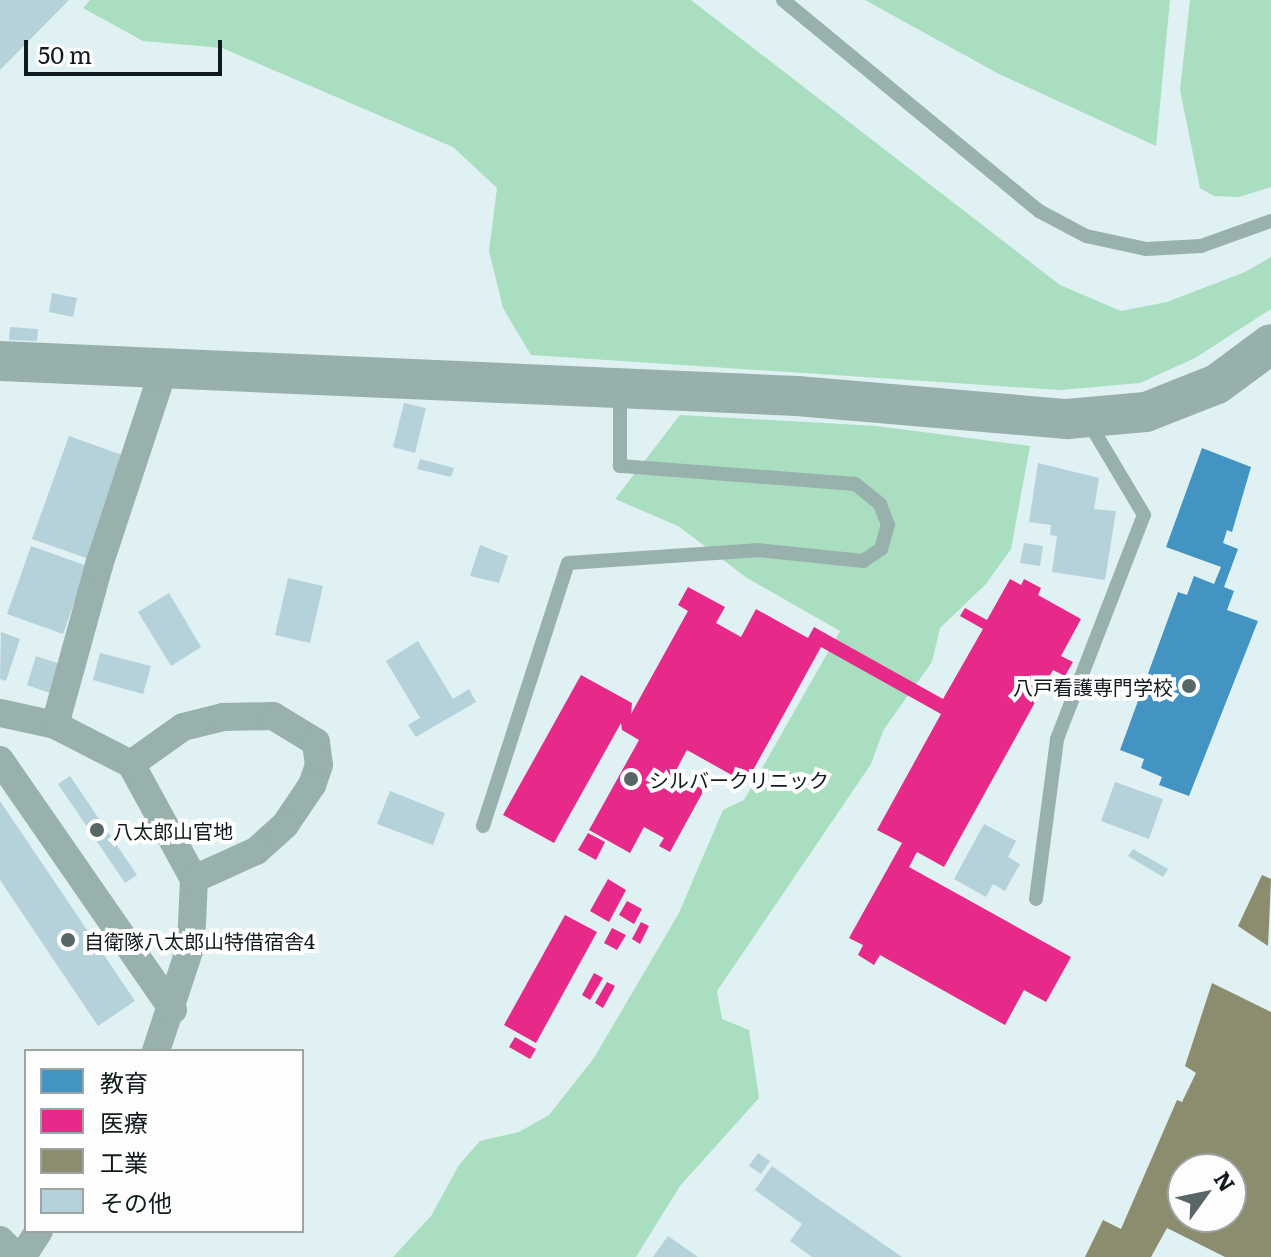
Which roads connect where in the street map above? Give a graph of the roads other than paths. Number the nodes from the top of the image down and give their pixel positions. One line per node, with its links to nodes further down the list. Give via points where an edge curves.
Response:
1 (783, 0): 2 (lane, via 1039,211 1086,236 1146,249 1201,246)
2 (1271, 221)
3 (1271, 344): 7 (street, via 1217,384 1175,401 1146,412)
4 (0, 361): 5 (street)
5 (164, 368): 6 (street); 9 (street, via 99,565)
6 (620, 388): 7 (street); 12 (lane, via 620,466 855,484 880,504 888,525 881,549 863,561 757,550 568,563)
7 (1085, 417): 14 (lane, via 1144,515 1057,739)
8 (0, 713): 9 (street)
9 (55, 725): 11 (street)
10 (0, 760): 15 (street)
11 (131, 764): 13 (street); 13 (street, via 183,727 223,717 273,716 316,742 319,765 312,785 285,825 256,851)
12 (483, 826)
13 (194, 879): 15 (street, via 191,945)
14 (1036, 899)
15 (173, 1010): 16 (street)
16 (157, 1049)
17 (37, 1233): 19 (street)
18 (0, 1240): 19 (street)
19 (19, 1257)

